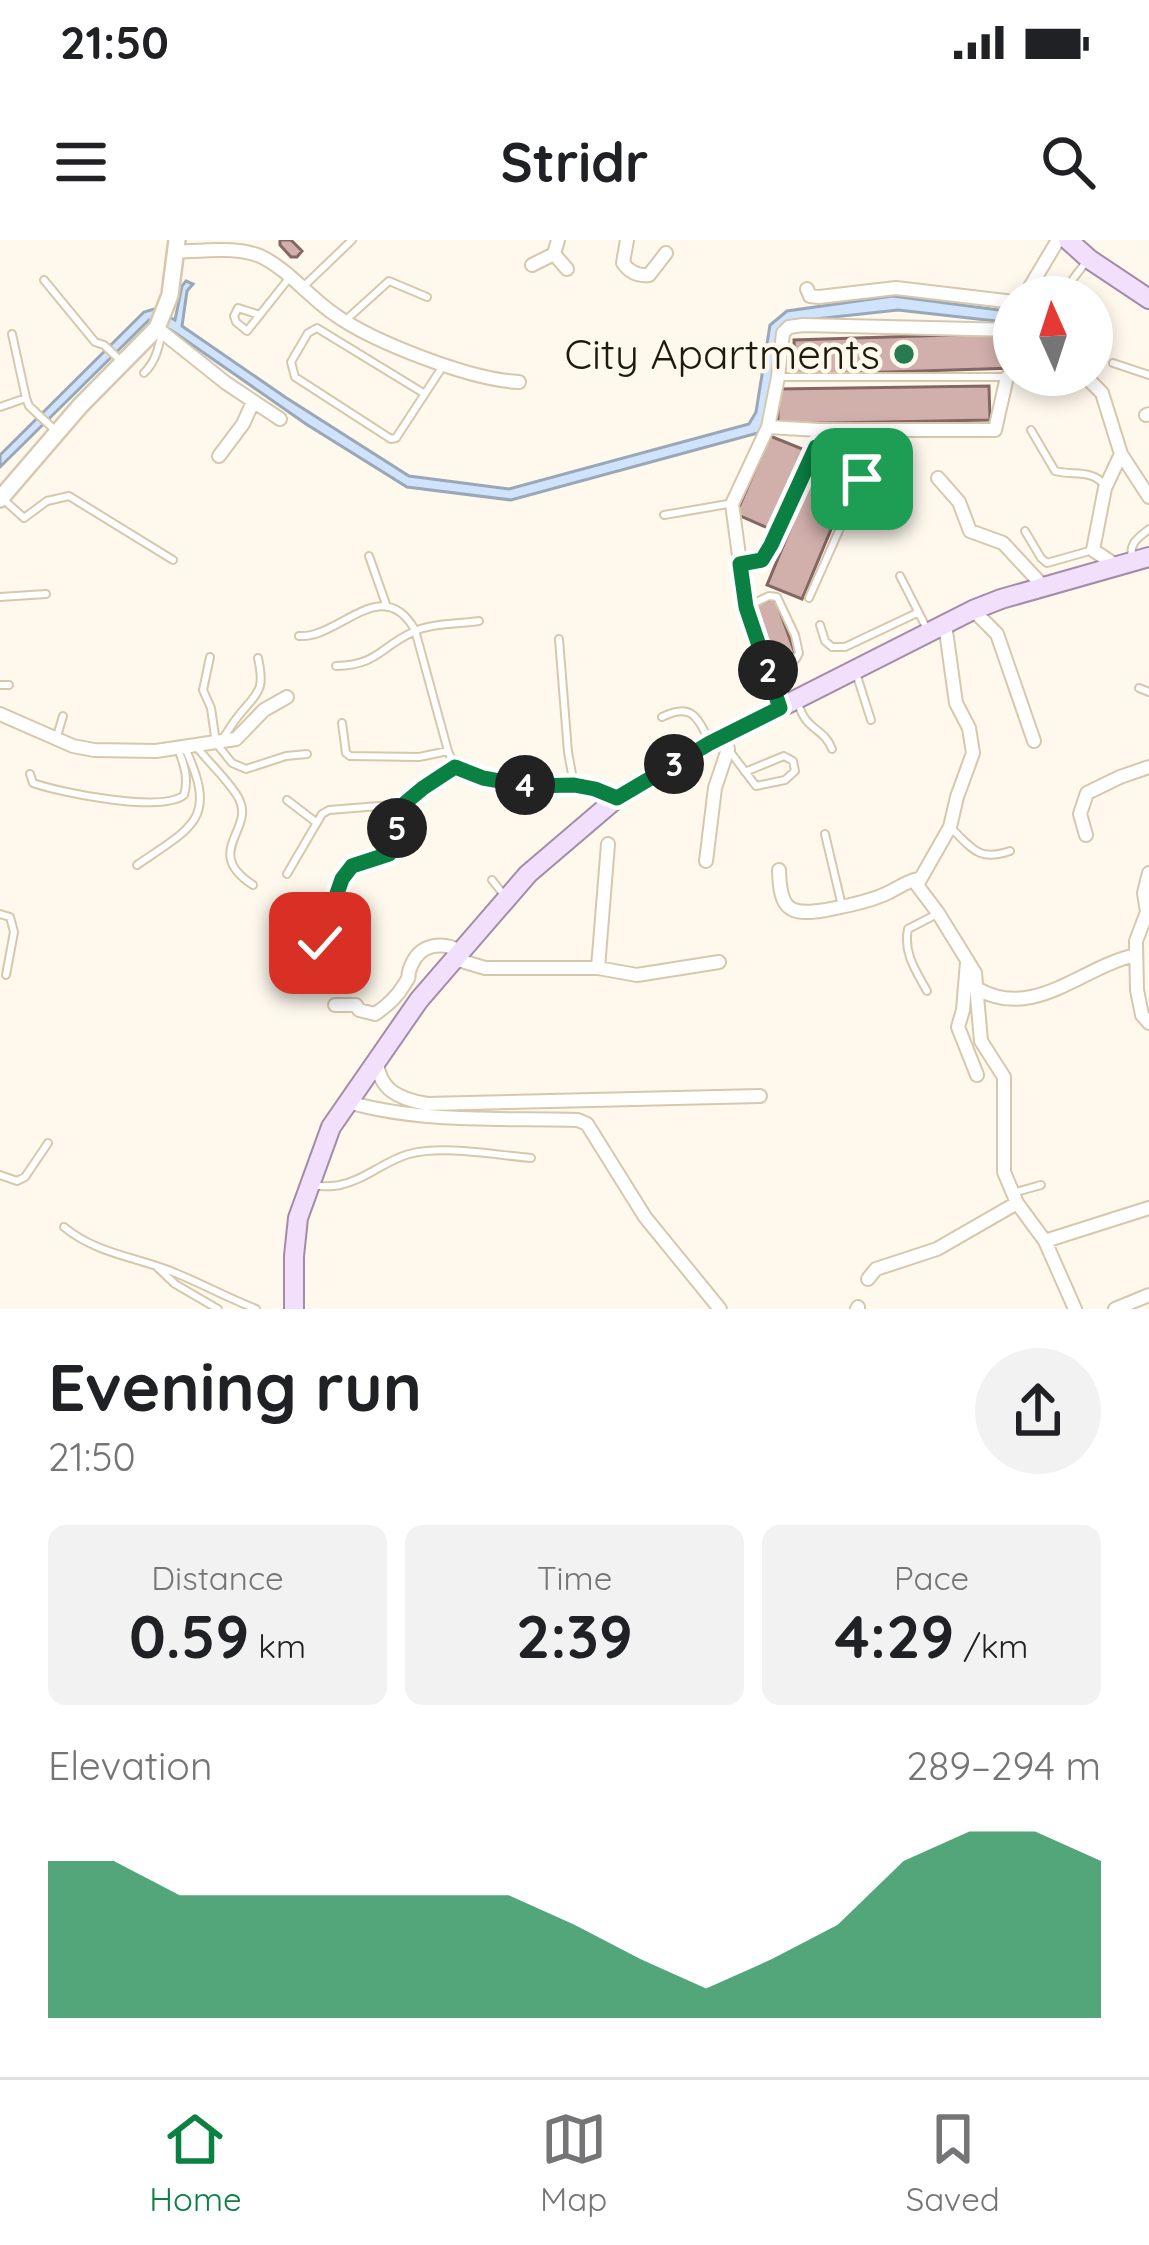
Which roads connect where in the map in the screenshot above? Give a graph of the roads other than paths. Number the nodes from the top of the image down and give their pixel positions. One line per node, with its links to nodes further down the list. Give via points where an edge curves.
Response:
1 (352, 240): 15 (lane)
2 (627, 240): 9 (street, via 623,263 641,276)
3 (1058, 240): 12 (street)
4 (1068, 240): 8 (main road)
5 (176, 246): 6 (street); 22 (street)
6 (237, 246): 13 (street)
7 (556, 247): 10 (street); 11 (street)
8 (1089, 250): 18 (main road)
9 (666, 254)
10 (532, 266)
11 (567, 269)
12 (1037, 276)
13 (290, 277): 15 (street); 20 (lane)
14 (44, 280): 25 (lane)
15 (303, 287): 21 (street)
16 (807, 289): 19 (street, via 819,297 896,288)
17 (427, 297): 21 (lane, via 389,281)
18 (1148, 298)
19 (993, 300)
20 (260, 315)
21 (344, 321): 27 (street)
22 (160, 329): 25 (street); 28 (lane, via 158,353); 37 (street)
23 (993, 330): 31 (street, via 789,327)
24 (12, 334): 36 (lane)
25 (119, 360): 41 (street)
26 (1113, 363): 30 (lane)
27 (444, 365): 32 (street); 33 (lane)
28 (144, 373)
29 (993, 375): 31 (lane)
30 (1149, 375)
31 (778, 377): 40 (street)
32 (519, 382)
33 (425, 394): 33 (lane, via 316,328 291,362 296,377 391,440)
34 (1004, 396): 42 (street, via 995,430)
35 (1103, 396): 45 (street)
36 (26, 398): 38 (lane); 41 (lane)
37 (253, 402): 39 (street); 46 (street)
38 (0, 407)
39 (280, 419)
40 (767, 427): 42 (street); 51 (street)
41 (52, 428): 49 (street)
42 (819, 430): 44 (lane)
43 (1031, 430): 48 (lane, via 1055,471 1089,474)
44 (816, 447): 59 (lane, via 762,560); 64 (lane, via 858,461 862,479)
45 (1121, 454): 48 (street); 50 (street)
46 (219, 455)
47 (938, 478): 61 (street, via 970,531 1003,543)
48 (1105, 488): 55 (street)
49 (3, 490): 57 (lane, via 24,518 69,496)
50 (1149, 497)
51 (732, 504): 52 (lane); 59 (street)
52 (664, 515)
53 (1149, 529): 58 (lane, via 1130,548)
54 (1025, 531): 55 (lane, via 1047,563)
55 (1093, 550): 58 (street)
56 (369, 556): 65 (lane)
57 (173, 560)
58 (1138, 563): 61 (main road)
59 (740, 564): 66 (street)
60 (900, 577): 68 (lane)
61 (1044, 587): 67 (main road)
62 (46, 594): 63 (lane)
63 (0, 597)
64 (809, 598)
65 (387, 607): 72 (lane); 73 (lane, via 370,606 319,635)
66 (746, 607): 78 (street); 78 (lane, via 777,597 795,635 796,659)
67 (974, 610): 71 (main road); 90 (street, via 997,634)
68 (917, 613): 70 (lane, via 844,647 832,647); 71 (lane)
69 (479, 621): 72 (lane)
70 (820, 625)
71 (937, 628): 79 (main road); 106 (street, via 974,753)
72 (415, 630): 77 (lane, via 380,656); 95 (lane)
73 (299, 636)
74 (559, 639): 101 (lane)
75 (210, 657): 91 (lane, via 203,691)
76 (258, 658): 91 (lane, via 259,694)
77 (336, 666)
78 (768, 669): 83 (street)
79 (855, 670): 83 (main road); 87 (lane)
80 (1139, 688): 81 (lane)
81 (1149, 692)
82 (287, 697): 91 (street, via 236,739)
83 (789, 704): 92 (main road); 94 (lane)
84 (0, 714): 89 (street)
85 (63, 716): 89 (lane)
86 (662, 717): 92 (lane, via 688,712)
87 (871, 720)
88 (341, 723): 95 (lane, via 350,756)
89 (55, 740): 93 (street, via 124,752)
90 (1034, 741)
91 (218, 743): 93 (street); 96 (lane, via 246,769)
92 (721, 743): 99 (lane); 102 (main road); 111 (street)
93 (187, 748): 100 (lane, via 186,790 175,802 54,791); 112 (lane, via 202,807 178,837); 118 (lane, via 239,800 233,870)
94 (832, 748)
95 (448, 752): 97 (lane)
96 (307, 754)
97 (455, 767): 101 (lane, via 528,786); 104 (lane)
98 (1149, 767): 108 (street, via 1088,793 1079,814)
99 (745, 772): 99 (lane, via 784,756 795,771 756,785)
100 (30, 774)
101 (574, 785): 102 (lane)
102 (617, 798): 119 (main road)
103 (287, 800): 105 (lane)
104 (404, 804): 105 (lane, via 329,810); 124 (lane, via 389,854 352,866 342,879)
105 (316, 823): 115 (lane)
106 (950, 827): 110 (lane, via 979,854); 116 (street)
107 (825, 834): 120 (lane)
108 (1086, 836)
109 (608, 844): 129 (street)
110 (1010, 851)
111 (706, 861)
112 (137, 865)
113 (779, 870): 120 (street, via 793,912)
114 (1149, 873): 123 (street)
115 (287, 874)
116 (918, 879): 120 (street); 121 (street)
117 (492, 880): 119 (lane)
118 (253, 885)
119 (507, 898): 126 (main road)
120 (842, 908)
121 (938, 913): 127 (street); 132 (lane, via 906,937)
122 (0, 914): 130 (lane, via 10,917 14,932)
123 (1148, 916): 125 (street)
124 (320, 943)
125 (1136, 955): 131 (street, via 1036,998); 134 (street)
126 (458, 956): 129 (street, via 485,968); 133 (street, via 449,944 418,954 406,983 375,1014); 135 (main road)
127 (967, 961): 131 (street); 136 (street, via 958,1027)
128 (719, 962): 129 (street, via 637,975)
129 (598, 968)
130 (6, 975)
131 (978, 989): 144 (street, via 981,1040 1004,1077 1003,1161)
132 (927, 991)
133 (335, 1005)
134 (1149, 1023)
135 (377, 1058): 137 (street, via 381,1083 427,1104); 138 (main road)
136 (977, 1075)
137 (760, 1096)
138 (348, 1102): 143 (main road); 154 (street, via 410,1116 587,1124 645,1217)
139 (48, 1143): 141 (lane, via 25,1177)
140 (531, 1158): 143 (lane, via 412,1153 353,1181)
141 (0, 1175)
142 (1041, 1185): 144 (lane)
143 (308, 1186): 153 (main road, via 295,1240)
144 (1015, 1198): 147 (street); 149 (street, via 937,1249)
145 (1149, 1208): 147 (street)
146 (64, 1227): 148 (lane, via 114,1255)
147 (1045, 1241): 155 (street)
148 (156, 1266): 151 (lane); 152 (lane)
149 (868, 1279)
150 (1149, 1295): 156 (street)
151 (218, 1309)
152 (256, 1309)
153 (294, 1309)
154 (720, 1309)
155 (1075, 1309)
156 (1114, 1309)

